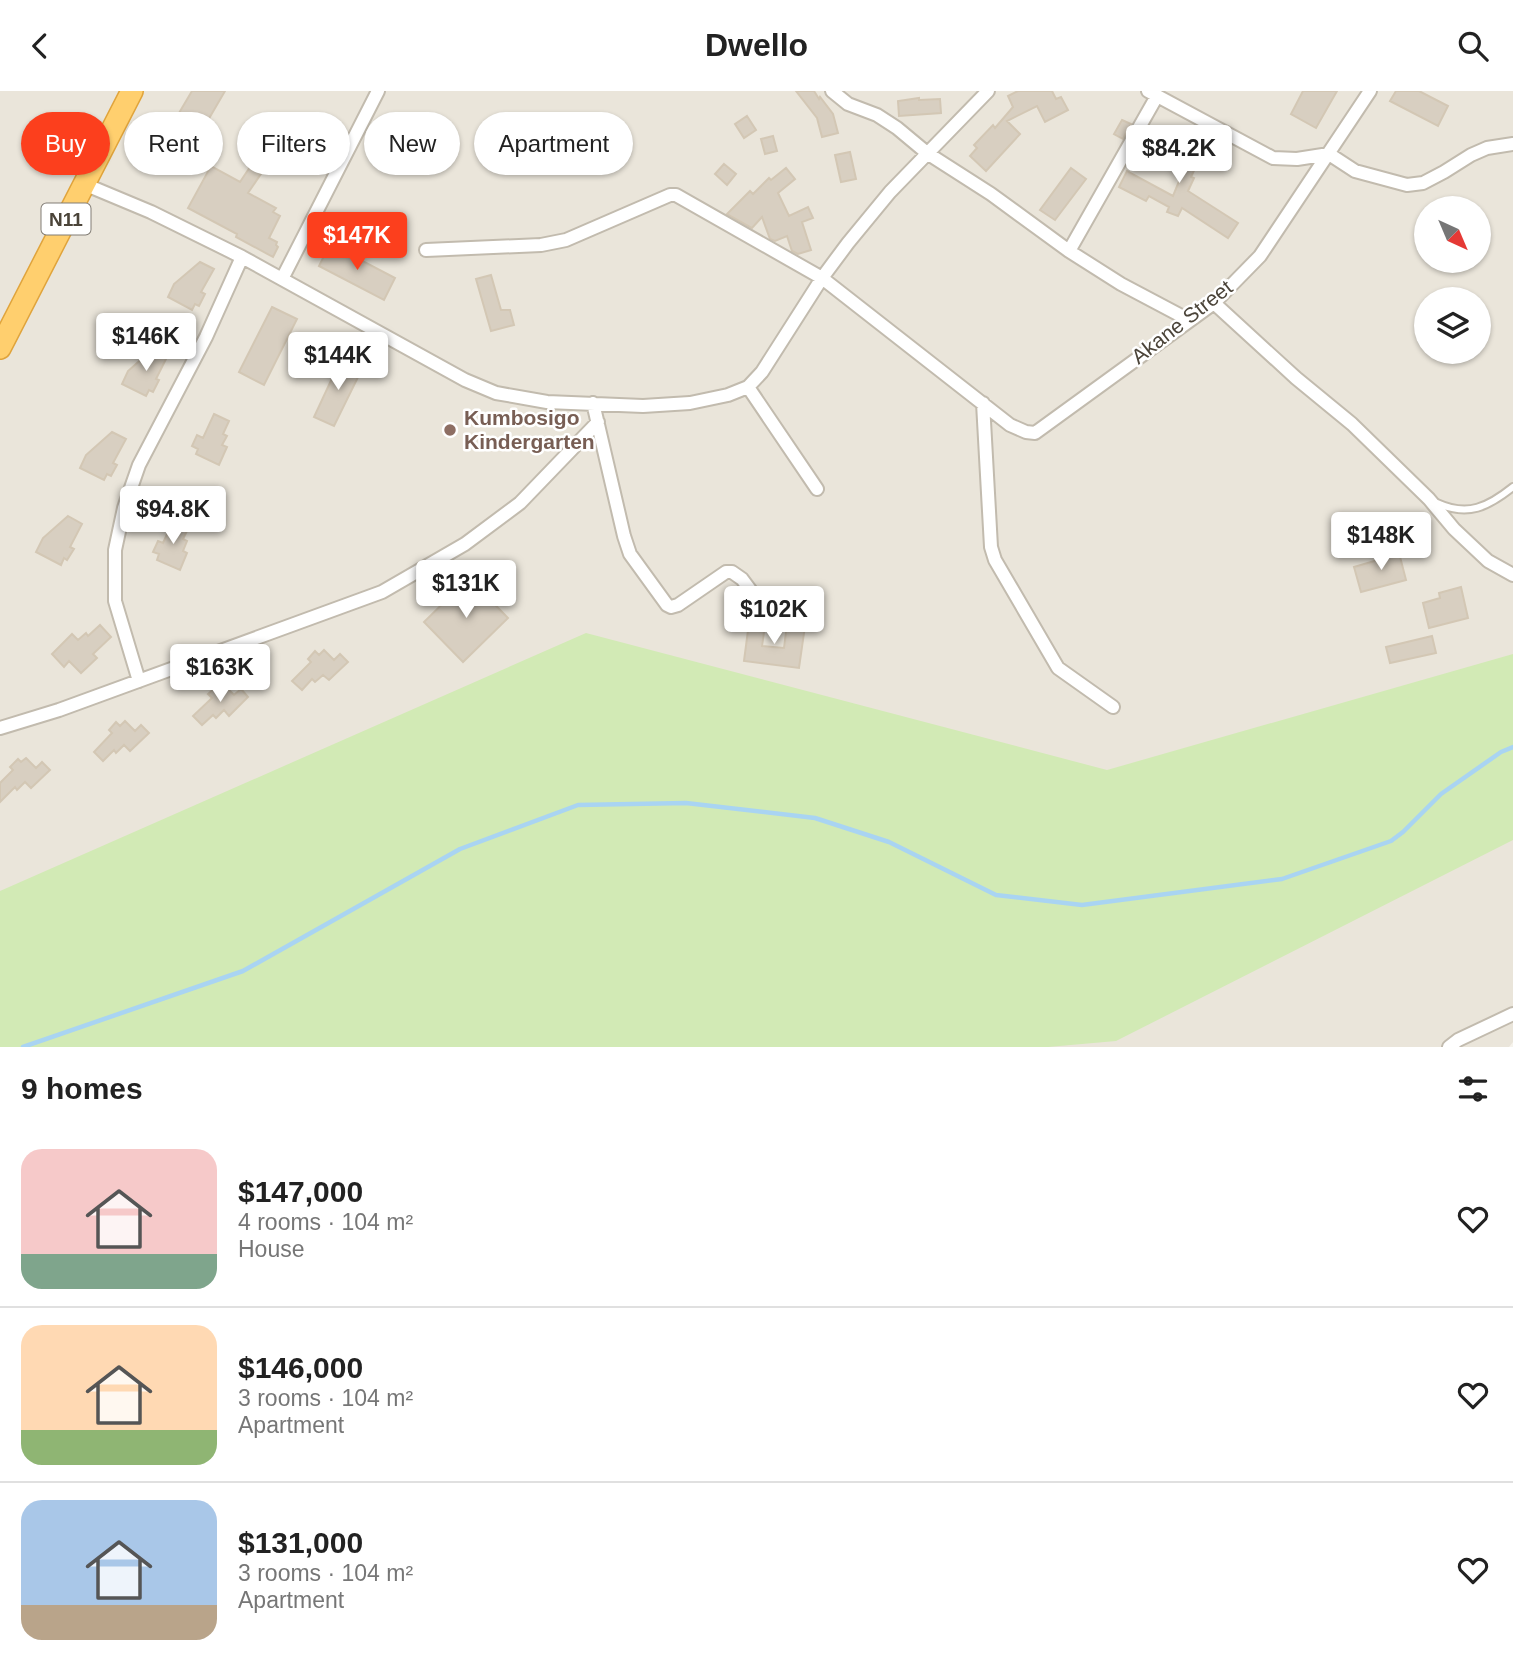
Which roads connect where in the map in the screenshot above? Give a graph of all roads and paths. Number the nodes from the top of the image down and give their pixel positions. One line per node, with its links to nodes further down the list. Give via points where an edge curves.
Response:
1 (132, 91): 10 (highway, N11)
2 (378, 91): 15 (street)
3 (832, 91): 8 (street, via 897,128)
4 (988, 91): 8 (street)
5 (1370, 91): 9 (street, Akane Street)
6 (1153, 94): 9 (street, via 1273,157); 12 (street)
7 (1513, 144): 9 (street, via 1487,148 1423,183 1407,185 1355,171)
8 (927, 153): 12 (street); 14 (street)
9 (1329, 154): 16 (street, Akane Street, via 1260,256)
10 (84, 184): 13 (street); 18 (highway, N11)
11 (426, 250): 14 (street, via 541,246 676,195)
12 (1069, 251): 17 (street)
13 (242, 257): 15 (street); 28 (street, via 139,465 124,508 115,550 115,601)
14 (822, 278): 19 (street); 21 (street)
15 (282, 279): 20 (street, via 496,393 547,402)
16 (1213, 303): 17 (street, Akane Street); 25 (street, via 1352,424)
17 (1189, 320): 21 (street, Akane Street, via 1035,433 1010,425)
18 (0, 348)
19 (748, 387): 20 (street, via 690,403); 24 (street)
20 (593, 403): 22 (street)
21 (983, 403): 29 (street, via 995,560 1058,668)
22 (598, 422): 27 (street, via 630,554 667,605 678,604 732,572); 28 (street, via 520,503 465,544 394,585)
23 (1513, 487): 25 (lane, via 1473,510 1450,509)
24 (817, 489)
25 (1429, 499): 26 (street, via 1479,553)
26 (1513, 575)
27 (774, 622)
28 (139, 681): 30 (street)
29 (1113, 707)
30 (0, 729)
31 (1513, 1014): 32 (street)
32 (1449, 1047)

